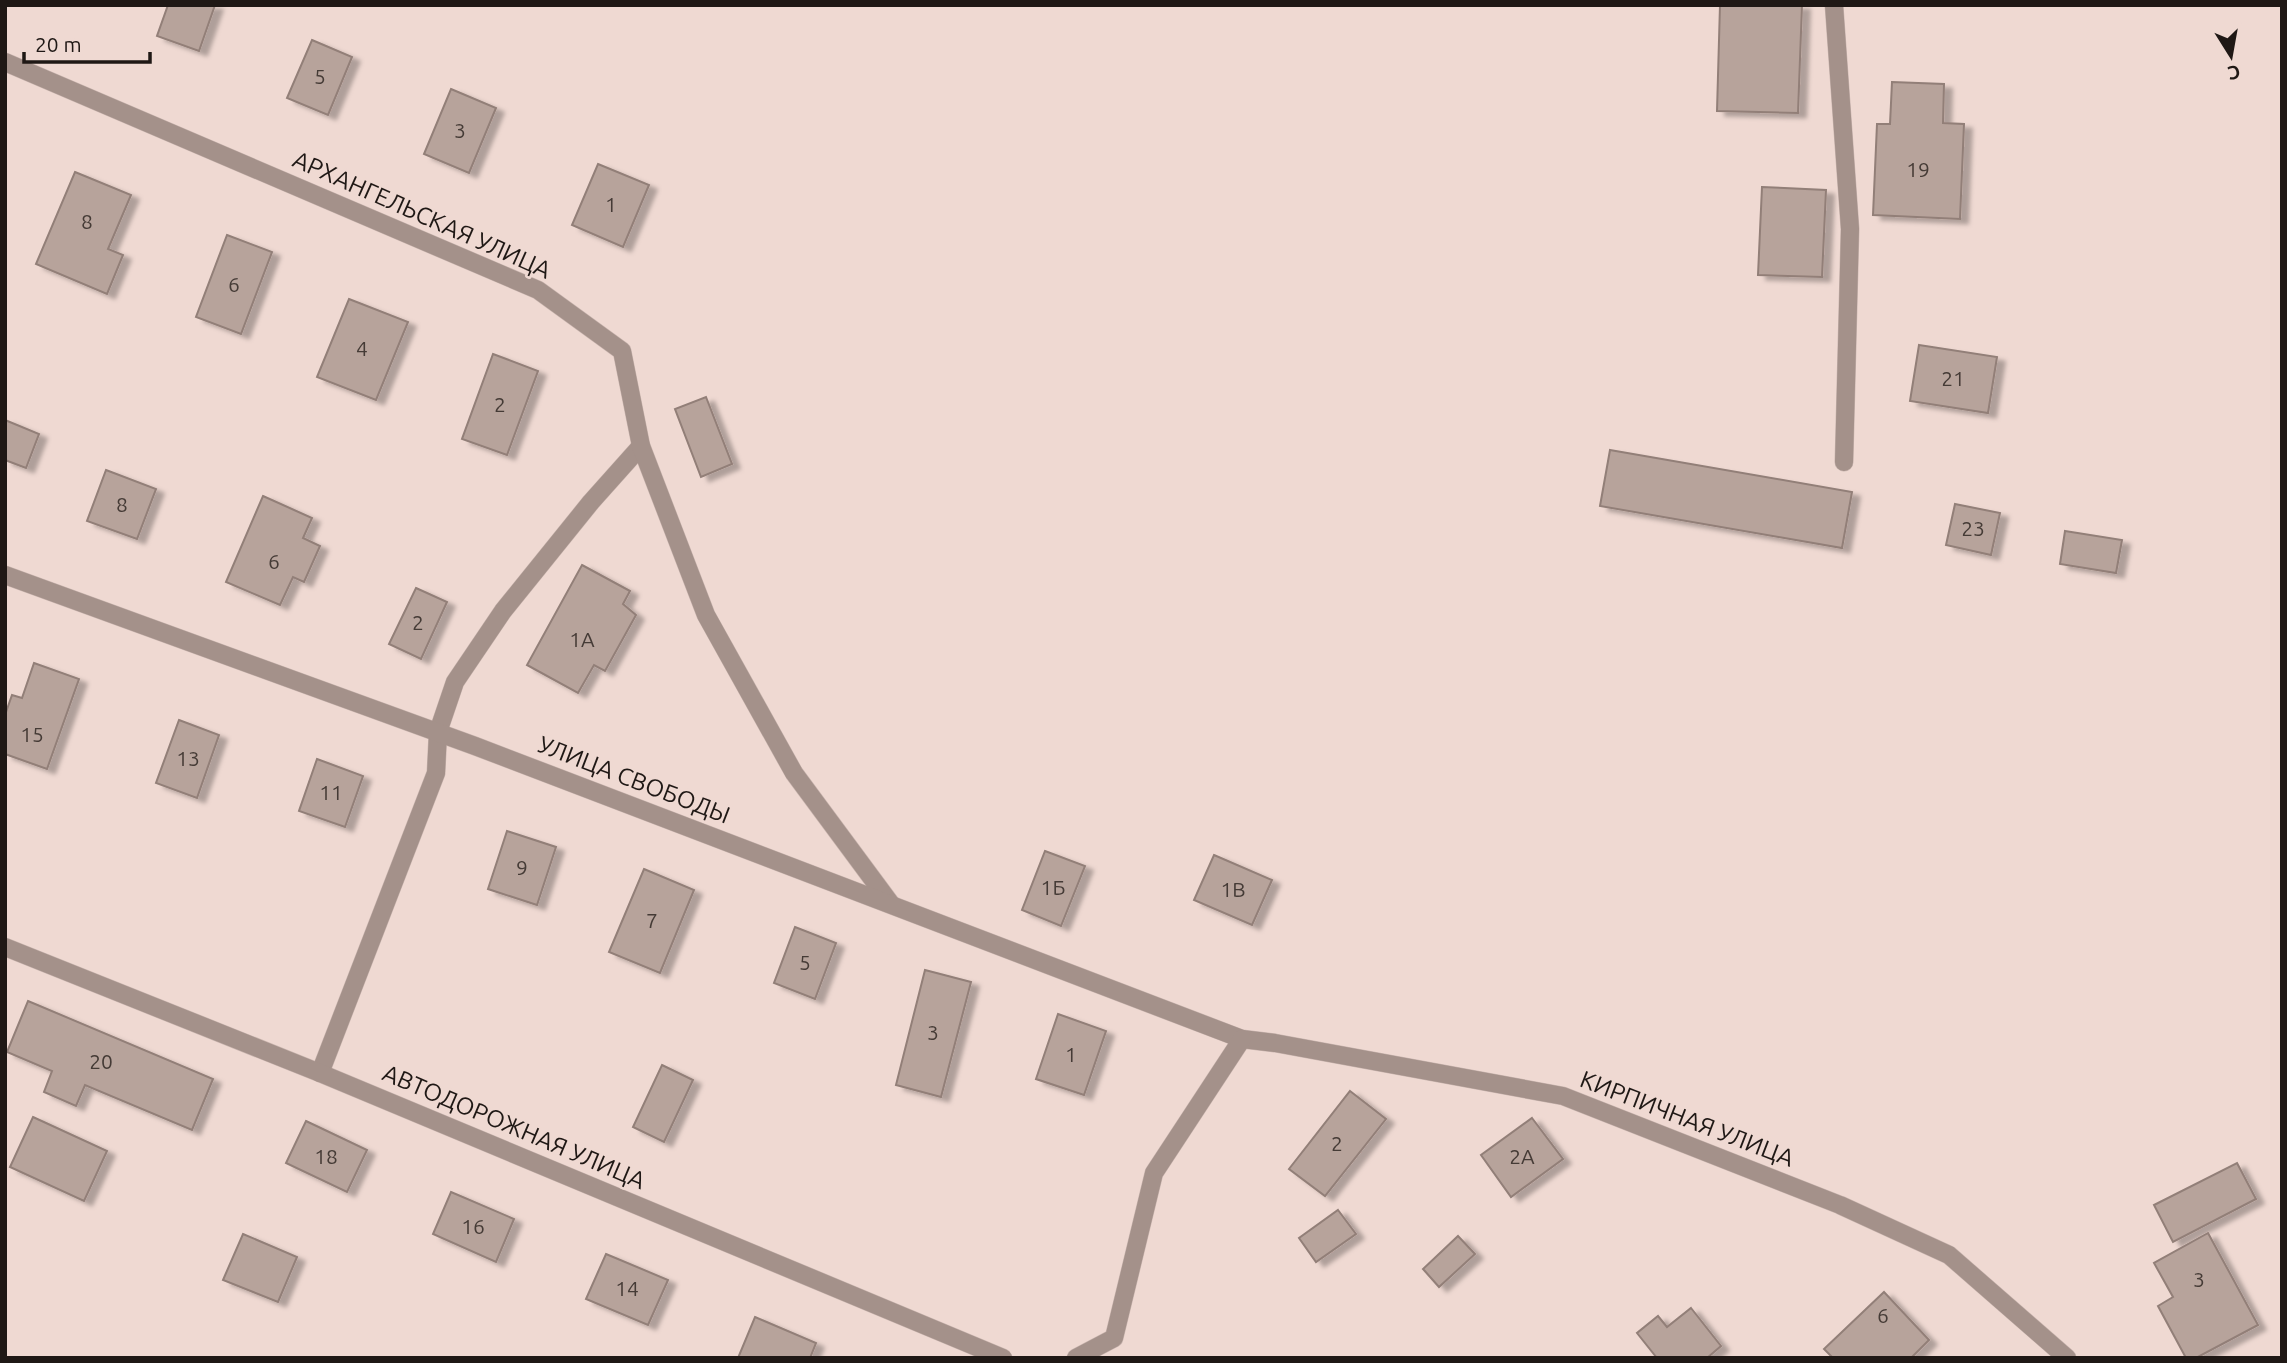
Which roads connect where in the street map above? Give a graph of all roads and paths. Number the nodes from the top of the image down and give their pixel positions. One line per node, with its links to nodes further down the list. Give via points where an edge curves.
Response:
1 (1834, 5): 4 (street, via 1850,229)
2 (5, 62): 3 (street, АРХАНГЕЛЬСКАЯ УЛИЦА, via 538,290 622,351)
3 (641, 446): 6 (street, via 503,611 455,682); 7 (street, АРХАНГЕЛЬСКАЯ УЛИЦА, via 706,615 794,773)
4 (1844, 462)
5 (5, 575): 6 (street, УЛИЦА СВОБОДЫ)
6 (438, 732): 7 (street, УЛИЦА СВОБОДЫ); 10 (street, via 436,773)
7 (892, 905): 9 (street, УЛИЦА СВОБОДЫ)
8 (5, 947): 10 (street, АВТОДОРОЖНАЯ УЛИЦА)
9 (1242, 1039): 12 (street, via 1154,1174 1114,1338); 13 (street, КИРПИЧНАЯ УЛИЦА, via 1563,1096 1840,1205 1949,1255)
10 (320, 1073): 11 (street, АВТОДОРОЖНАЯ УЛИЦА)
11 (1003, 1358)
12 (1076, 1358)
13 (2067, 1358)

